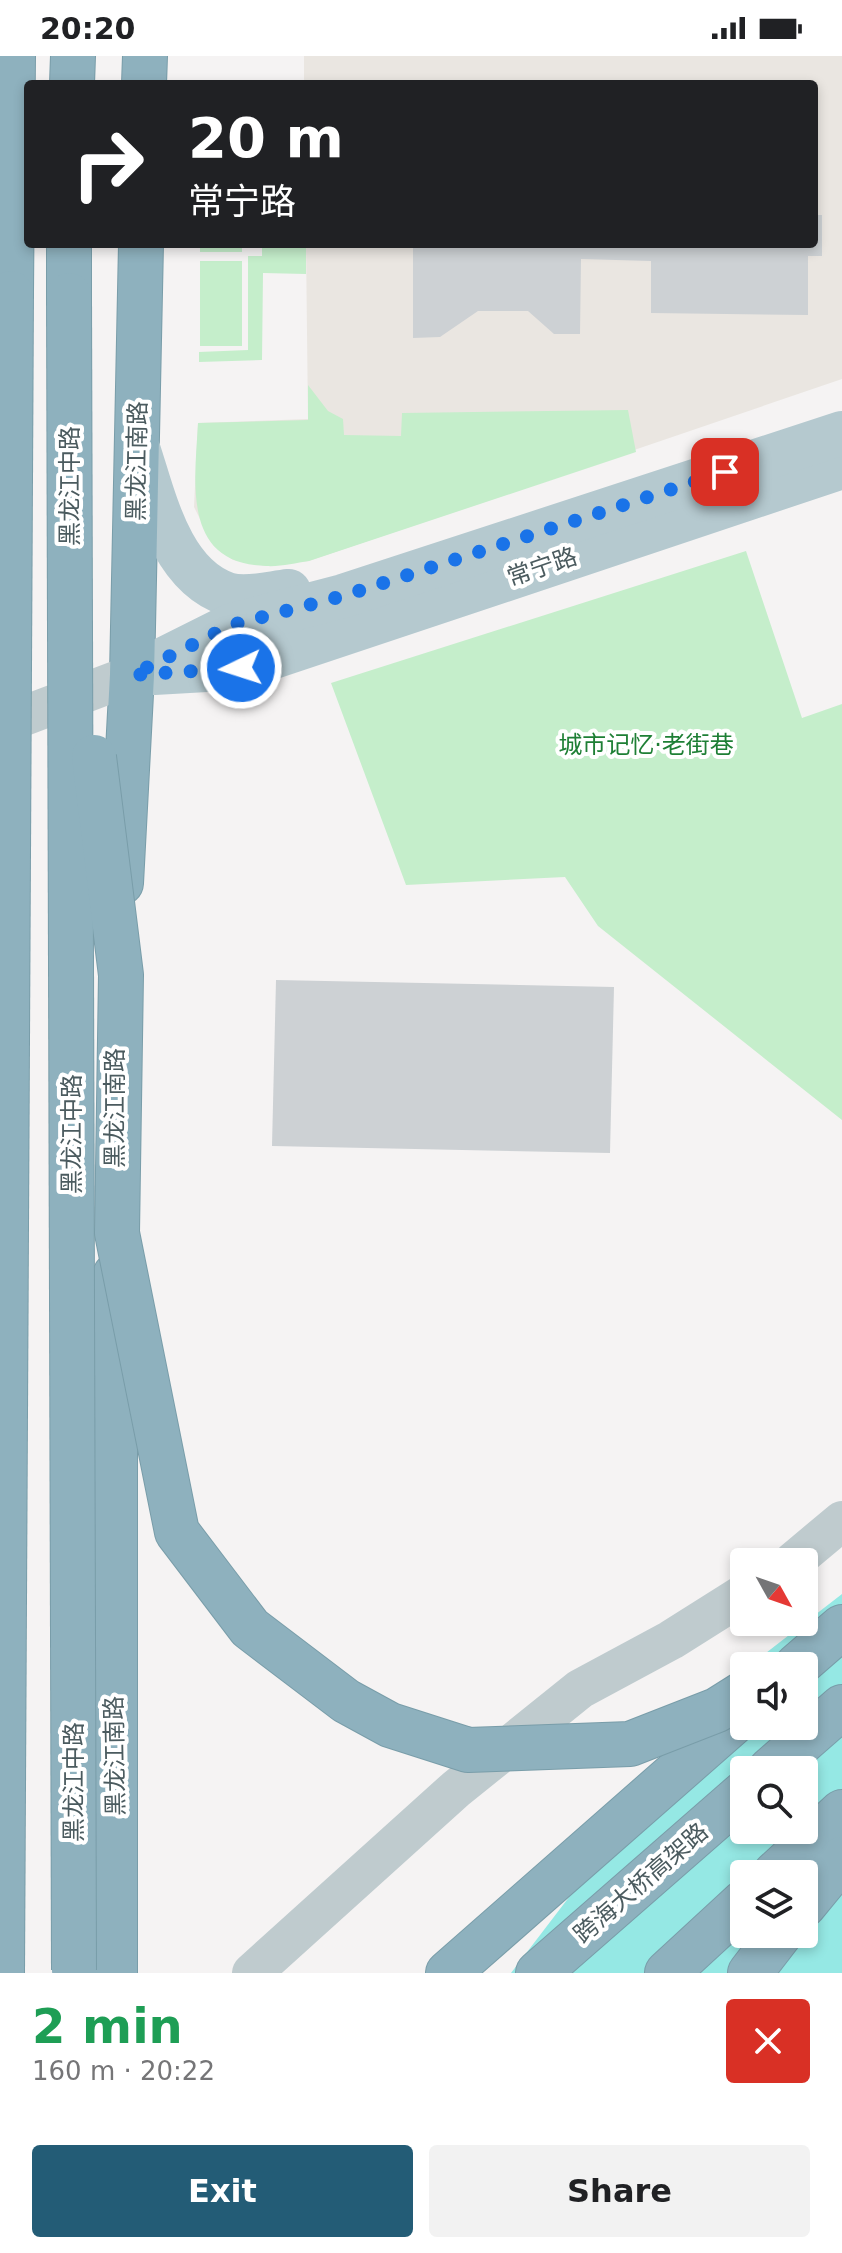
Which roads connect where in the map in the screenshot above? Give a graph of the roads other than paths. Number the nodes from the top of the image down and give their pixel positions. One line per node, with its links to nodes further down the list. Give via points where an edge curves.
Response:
1 (13, 56): 25 (highway, bridge)
2 (73, 56): 4 (highway)
3 (145, 56): 5 (highway)
4 (72, 80)
5 (144, 80)
6 (69, 248): 12 (highway, 黑龙江中路, bridge)
7 (141, 248): 9 (highway, 黑龙江南路)
8 (842, 433): 11 (main road, 常宁路)
9 (138, 447): 11 (main road, via 163,525 205,582 228,594 287,591); 13 (highway, 黑龙江南路)
10 (842, 467): 13 (main road, 常宁路, via 241,668)
11 (343, 596): 13 (main road, 常宁路, via 232,625)
12 (71, 616): 15 (highway, bridge, via 121,975); 32 (highway, 黑龙江中路, bridge)
13 (132, 675): 14 (street); 33 (highway, 黑龙江南路, via 116,982)
14 (0, 725)
15 (117, 1233): 19 (highway, bridge, via 177,1532 250,1628 346,1701 390,1725 468,1750 630,1744); 34 (highway, bridge, via 137,1590)
16 (842, 1521): 17 (street)
17 (810, 1548)
18 (730, 1603): 35 (street, via 580,1689 456,1789)
19 (730, 1702)
20 (842, 1707): 22 (highway)
21 (730, 1725): 36 (highway)
22 (786, 1756)
23 (730, 1805): 37 (highway, 跨海大桥高架路)
24 (842, 1812): 27 (highway)
25 (2, 1837): 31 (highway, bridge)
26 (842, 1859): 28 (highway)
27 (790, 1860)
28 (818, 1888)
29 (730, 1915): 38 (highway)
30 (769, 1948): 39 (highway)
31 (2, 1973)
32 (74, 1973)
33 (115, 1973)
34 (127, 1973)
35 (252, 1973)
36 (448, 1973)
37 (538, 1973)
38 (667, 1973)
39 (750, 1973)

